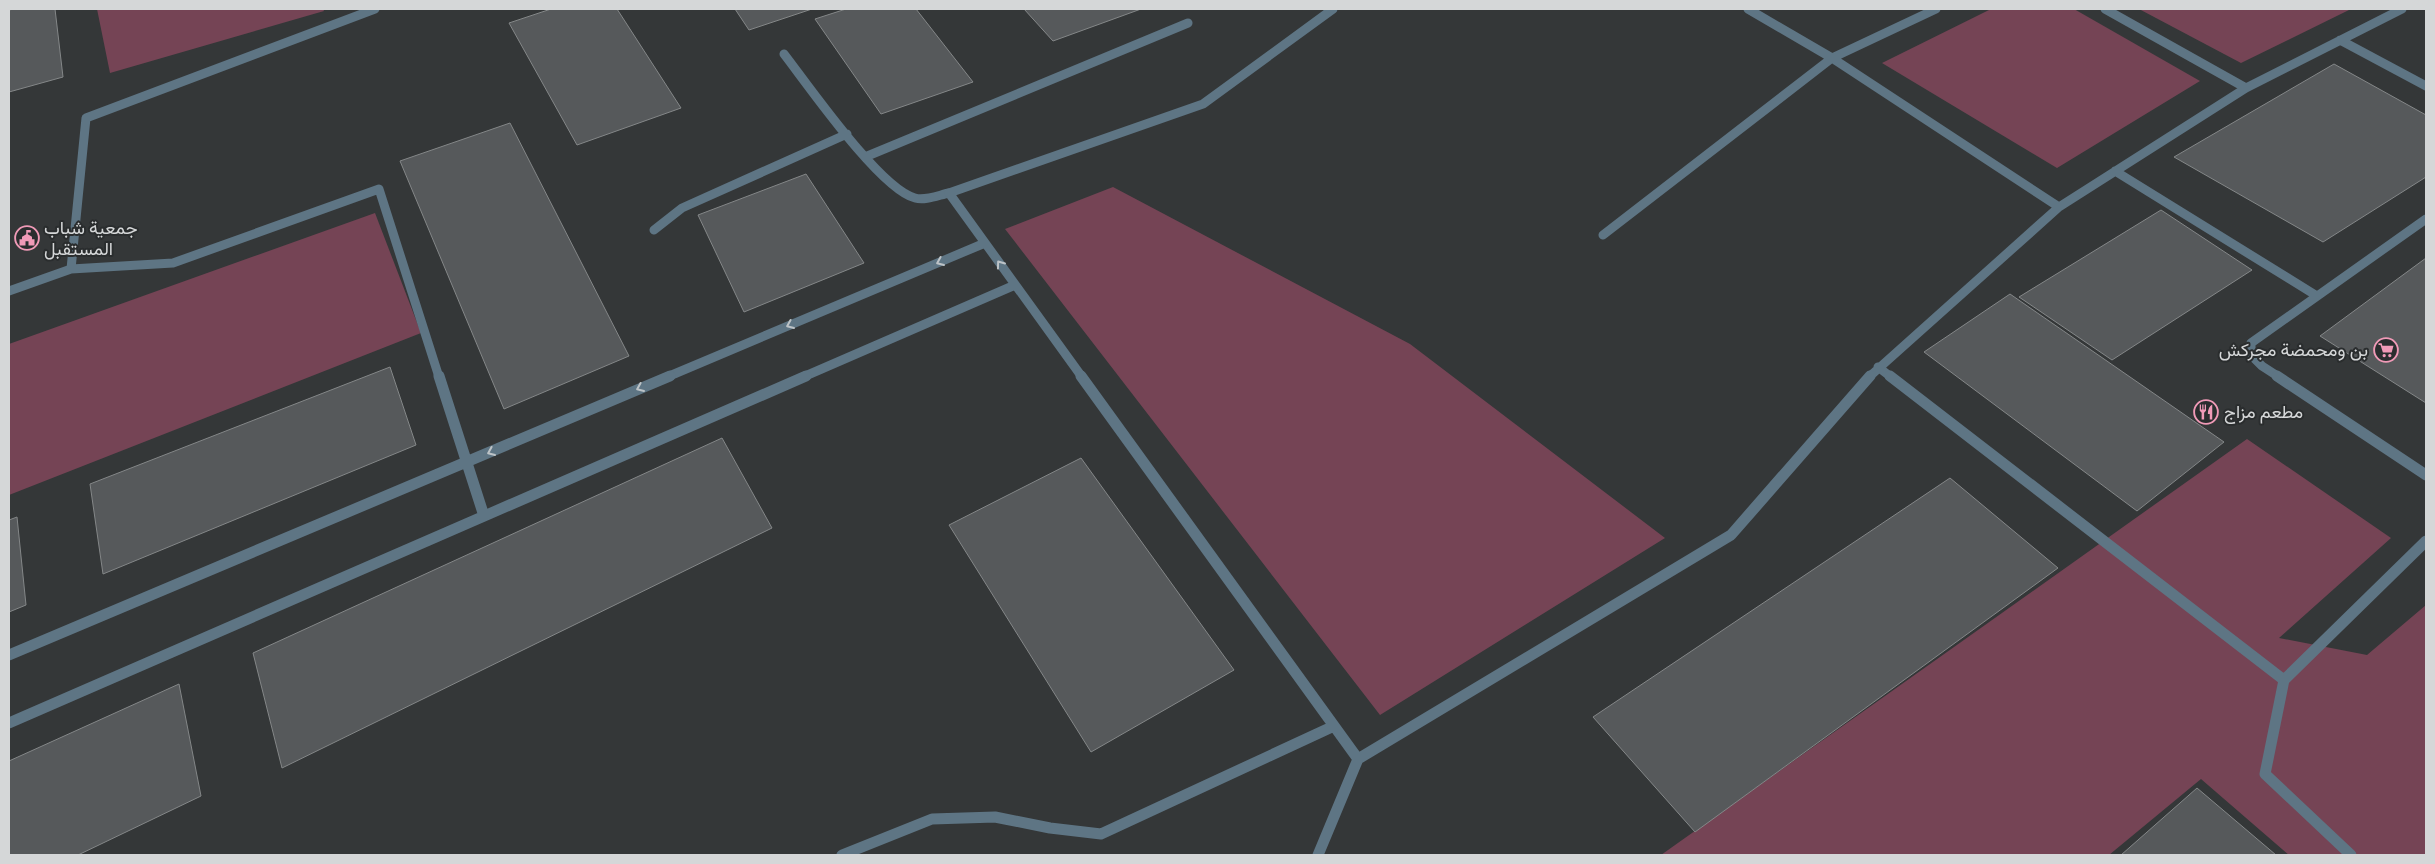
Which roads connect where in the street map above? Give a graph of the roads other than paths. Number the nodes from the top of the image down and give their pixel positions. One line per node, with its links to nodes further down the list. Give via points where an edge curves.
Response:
1 (375, 9): 22 (street, via 86,118)
2 (1333, 9): 16 (street, via 1203,104)
3 (1748, 9): 10 (street)
4 (1936, 9): 10 (street)
5 (2105, 9): 12 (street)
6 (2402, 9): 8 (street)
7 (1188, 23): 14 (street)
8 (2340, 40): 11 (street); 12 (street)
9 (784, 54): 13 (street)
10 (1832, 58): 17 (street); 20 (street)
11 (2426, 86)
12 (2246, 88): 15 (street)
13 (847, 134): 14 (street); 19 (street, via 682,208)
14 (865, 157): 16 (street, via 889,182 914,198)
15 (2115, 171): 17 (street); 25 (street)
16 (949, 194): 21 (street)
17 (2059, 208): 26 (street)
18 (2426, 218): 25 (street)
19 (654, 230)
20 (1604, 235)
21 (985, 243): 23 (street, one-way to 21); 27 (street, one-way to 27)
22 (71, 269): 24 (street); 27 (street, via 173,262 379,188)
23 (1016, 285): 29 (street); 34 (street)
24 (9, 291)
25 (2317, 296): 28 (street, via 2251,343 2251,355 2262,366)
26 (1878, 367): 32 (street); 35 (street, via 1731,535)
27 (467, 462): 29 (street); 31 (street)
28 (2426, 475)
29 (484, 516): 33 (street)
30 (2426, 541): 32 (street)
31 (9, 656)
32 (2284, 680): 38 (street, via 2265,774)
33 (9, 723)
34 (1334, 726): 35 (street); 36 (street, via 1101,834 994,817 932,819)
35 (1358, 759): 37 (street)
36 (842, 855)
37 (1318, 855)
38 (2351, 855)

